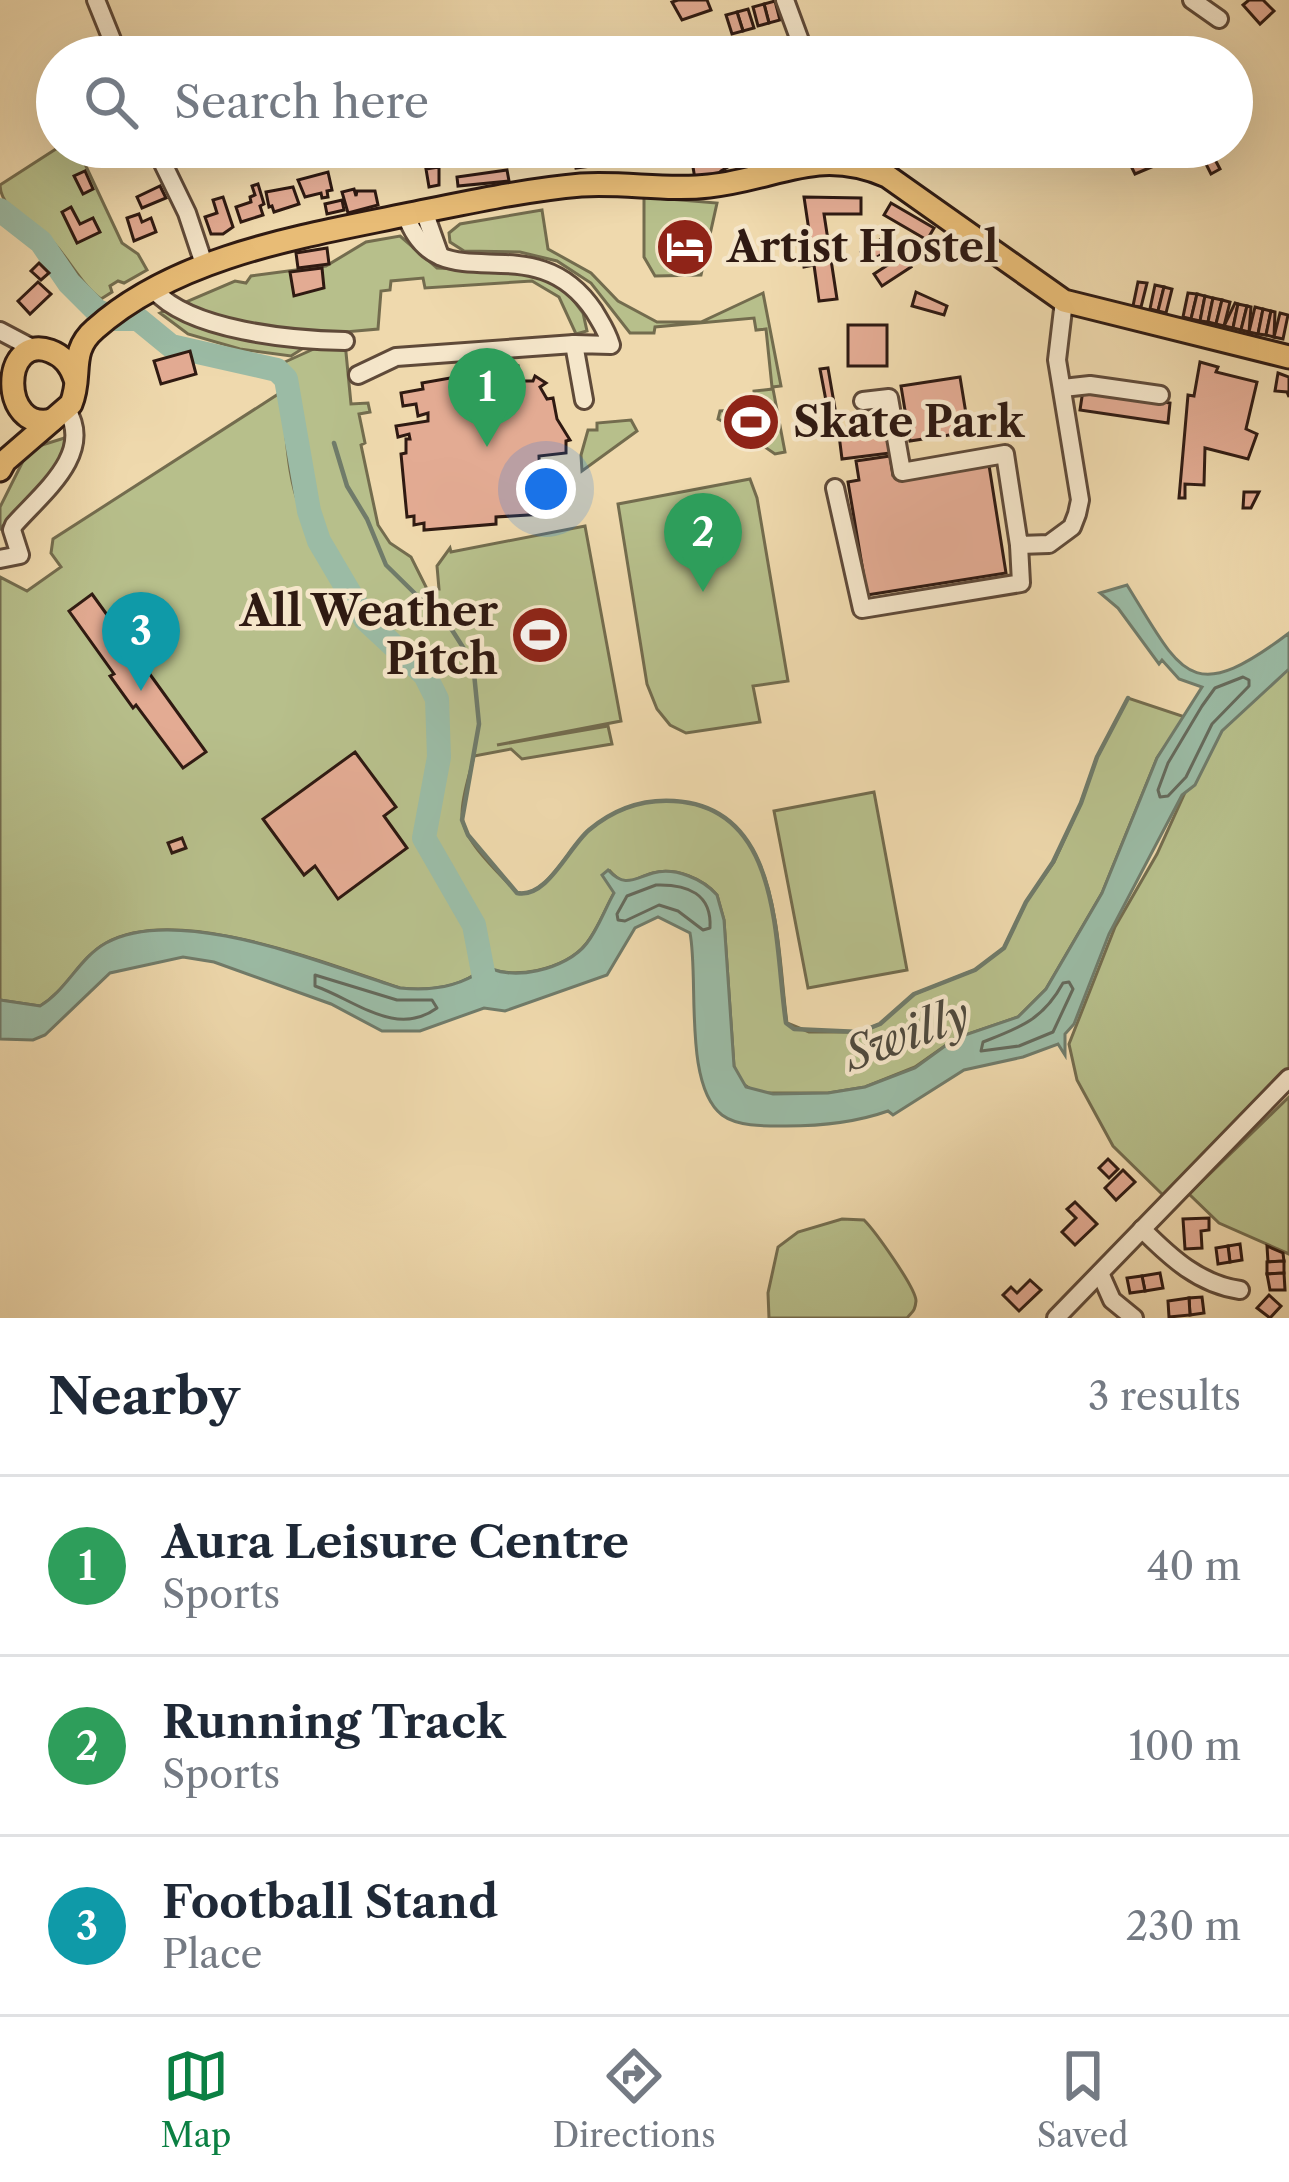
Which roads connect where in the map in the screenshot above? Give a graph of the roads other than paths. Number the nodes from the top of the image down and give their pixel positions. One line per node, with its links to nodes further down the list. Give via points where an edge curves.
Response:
1 (96, 0): 5 (street)
2 (785, 0): 6 (street)
3 (1192, 0): 4 (street)
4 (1219, 20)
5 (111, 36)
6 (798, 36)
7 (164, 168): 14 (street)
8 (786, 168): 10 (main road, via 704,187 586,185)
9 (870, 168): 16 (main road)
10 (459, 205): 11 (main road); 12 (street)
11 (415, 213): 12 (street); 13 (street, via 421,246); 14 (main road)
12 (430, 237): 13 (street)
13 (440, 256): 20 (street, via 548,270 579,291 607,330 602,345)
14 (205, 267): 15 (main road)
15 (154, 290): 17 (main road); 19 (street, via 196,317 294,339)
16 (1064, 301): 22 (main road); 26 (street)
17 (113, 315): 21 (main road); 25 (main road, via 79,348)
18 (0, 334): 21 (street); 23 (street)
19 (345, 341)
20 (574, 344): 24 (street, via 396,357); 28 (street)
21 (39, 350): 23 (main road); 25 (main road, via 65,360)
22 (1289, 357)
23 (5, 370): 30 (main road)
24 (358, 375)
25 (75, 380): 31 (main road, via 74,398)
26 (1063, 388): 27 (street); 34 (street, via 1077,514 1048,544)
27 (1160, 394)
28 (584, 400)
29 (863, 401): 34 (street, via 889,398 902,472 1005,454)
30 (6, 402): 31 (main road, via 27,420); 32 (main road)
31 (59, 415): 32 (main road); 35 (street, via 76,425 75,449 14,525 20,556)
32 (3, 465)
33 (835, 488): 34 (street, via 862,609 1022,584)
34 (1019, 545)
35 (0, 559)
36 (1289, 1078): 37 (street)
37 (1142, 1229): 38 (street); 39 (street, via 1179,1265)
38 (1100, 1273): 40 (street); 41 (street, via 1112,1300)
39 (1240, 1290)
40 (1055, 1318)
41 (1134, 1318)

